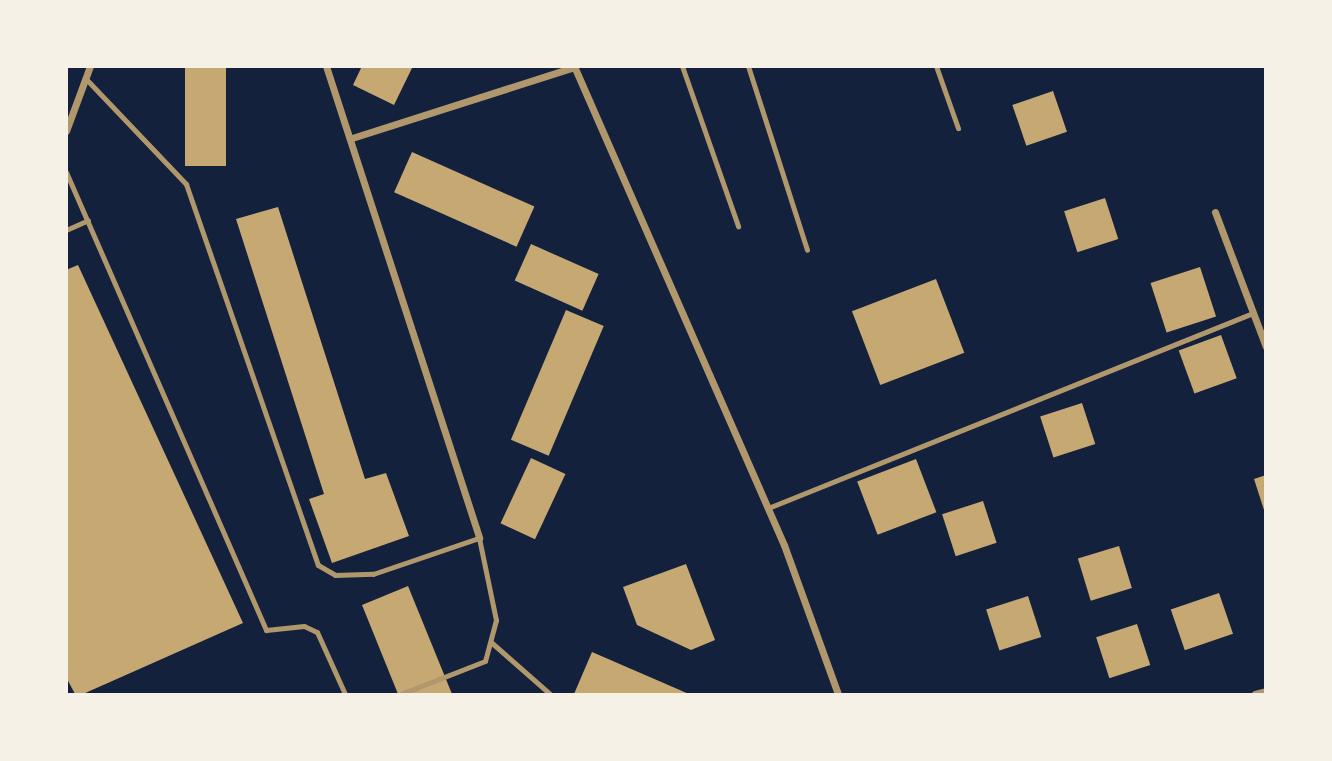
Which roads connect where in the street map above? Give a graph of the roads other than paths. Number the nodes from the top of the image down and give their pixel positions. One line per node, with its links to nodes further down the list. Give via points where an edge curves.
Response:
1 (90, 66): 7 (street)
2 (326, 66): 10 (street)
3 (682, 66): 14 (lane)
4 (748, 66): 16 (lane)
5 (936, 66): 8 (lane)
6 (575, 67): 10 (street); 19 (street)
7 (86, 80): 9 (street); 20 (lane, via 186,184 318,565 335,575 373,574)
8 (958, 128)
9 (66, 131)
10 (352, 138): 20 (street)
11 (66, 173): 13 (lane)
12 (1215, 212): 17 (street)
13 (88, 220): 15 (lane); 23 (lane, via 267,630 304,626 317,632)
14 (738, 226)
15 (66, 230)
16 (807, 250)
17 (1253, 313): 18 (street); 19 (lane)
18 (1265, 347)
19 (768, 508): 26 (street)
20 (479, 538): 21 (lane, via 494,600)
21 (492, 643): 24 (lane, via 485,661); 25 (lane)
22 (1265, 691): 27 (street)
23 (345, 695)
24 (401, 695)
25 (551, 695)
26 (838, 695)
27 (1255, 695)

